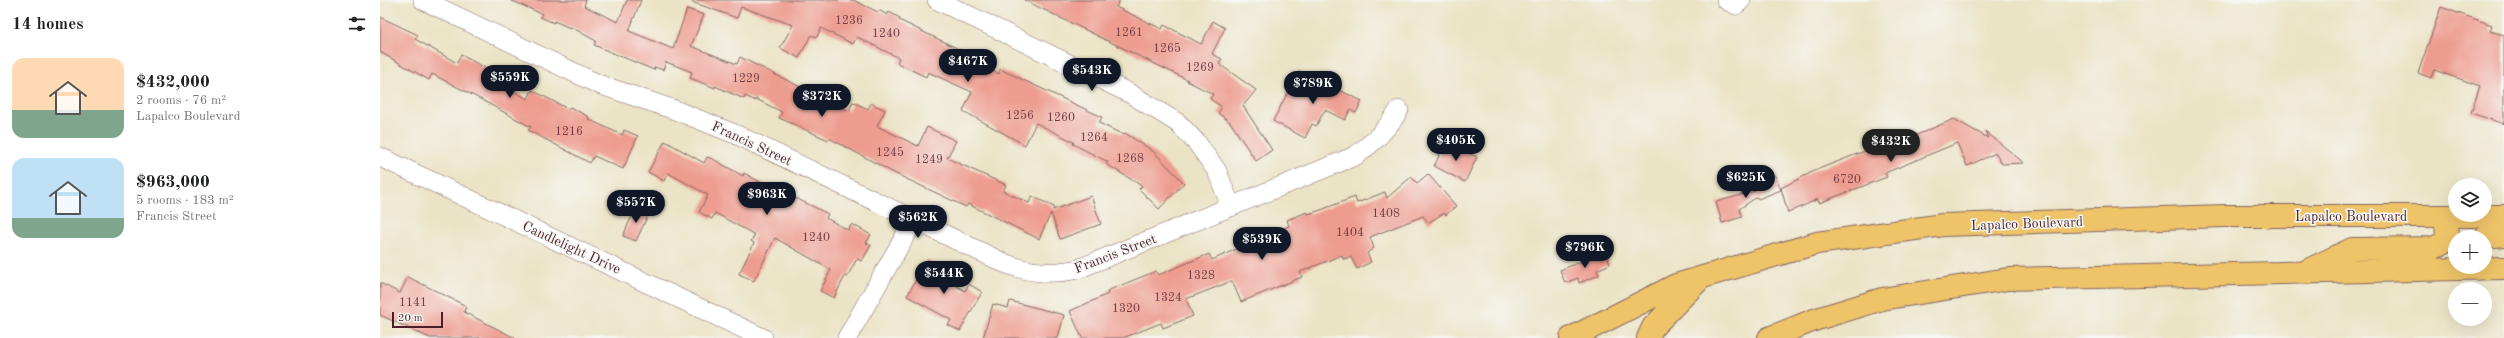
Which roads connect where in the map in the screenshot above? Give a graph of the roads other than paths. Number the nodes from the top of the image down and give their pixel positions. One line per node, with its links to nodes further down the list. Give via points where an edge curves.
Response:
1 (423, 0): 8 (street, Francis Street, via 598,84 682,112 735,134)
2 (937, 0): 5 (street, via 1129,93 1173,120 1197,143 1217,171)
3 (1399, 110): 5 (street, Francis Street, via 1389,127 1355,156)
4 (380, 157): 14 (street, Candlelight Drive)
5 (1231, 207): 8 (street, Francis Street, via 1078,269 1059,274 1022,270)
6 (2445, 216): 7 (main road, Lapalco Boulevard); 12 (main road, via 2447,235 2444,243 2433,248 2352,249); 13 (main road, Lapalco Boulevard, via 2225,216 1943,226 1818,243)
7 (2504, 216)
8 (914, 220): 15 (street)
9 (2504, 235): 10 (main road)
10 (2492, 236)
11 (2448, 269): 12 (main road)
12 (2302, 273): 18 (main road, via 2008,279 1882,299 1814,320)
13 (1701, 278): 16 (main road, Lapalco Boulevard, via 1676,285); 17 (main road, via 1653,327)
14 (762, 338)
15 (847, 338)
16 (1571, 338)
17 (1648, 338)
18 (1769, 338)

